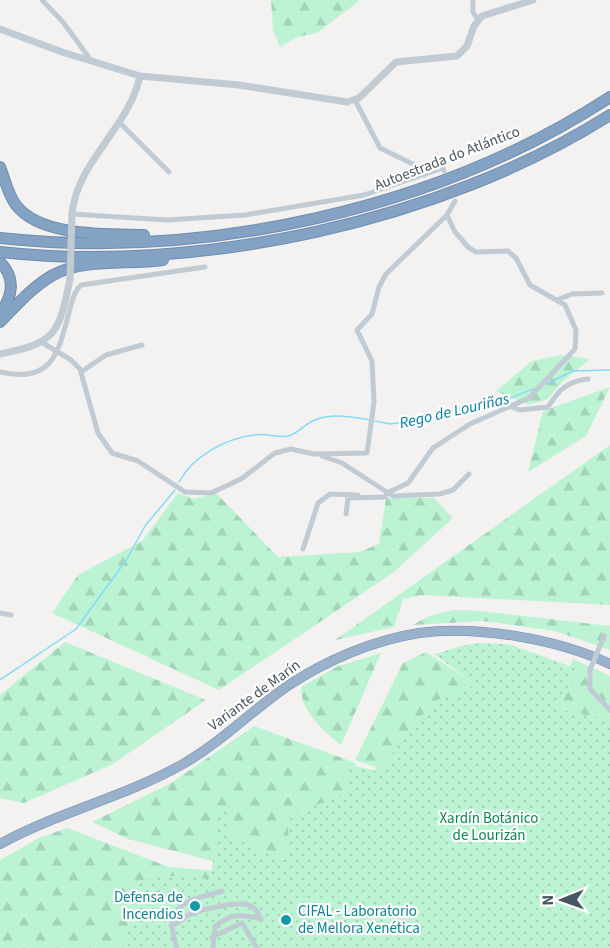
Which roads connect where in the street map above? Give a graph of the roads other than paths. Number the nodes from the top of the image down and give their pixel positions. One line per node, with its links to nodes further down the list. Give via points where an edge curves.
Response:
1 (42, 0): 6 (street)
2 (473, 0): 4 (street)
3 (533, 0): 4 (street, via 489,12)
4 (478, 20): 9 (street, via 462,53 396,62)
5 (0, 29): 6 (street)
6 (90, 59): 7 (street)
7 (140, 76): 9 (street); 11 (street)
8 (610, 97): 19 (highway, Autoestrada do Atlántico, via 535,140 415,190 289,224)
9 (355, 100): 15 (street, via 380,148 419,167)
10 (610, 115): 21 (highway, Autoestrada do Atlántico, via 515,165 430,199 330,229)
11 (120, 123): 14 (street); 17 (street, via 86,171 76,190)
12 (0, 167): 19 (highway, via 15,204 41,224 89,232)
13 (444, 171): 15 (street, via 443,168)
14 (169, 172)
15 (424, 175): 17 (street, via 336,201 234,217 167,220)
16 (455, 201): 18 (street)
17 (72, 214): 29 (street, bridge, via 70,279 54,331)
18 (447, 215): 26 (street, via 469,248 476,252 508,251 530,285); 37 (street, via 386,274 372,314 357,330 372,361 373,417 367,453)
19 (207, 236): 20 (highway, Autoestrada do Atlántico, via 100,242)
20 (0, 238)
21 (248, 246): 22 (highway, Autoestrada do Atlántico, via 129,255); 28 (highway, via 146,262 83,266 54,274)
22 (0, 252)
23 (0, 262): 27 (highway, via 11,282 11,293)
24 (204, 267): 31 (street, via 81,285 74,294)
25 (602, 293): 26 (street, via 572,294)
26 (557, 300): 36 (street, via 572,315 575,349 534,394)
27 (0, 313)
28 (0, 322)
29 (43, 343): 31 (street); 32 (street)
30 (142, 345): 34 (street, via 106,355)
31 (58, 351): 33 (street, via 48,367 38,372 20,376); 34 (street)
32 (0, 354)
33 (0, 372)
34 (81, 372): 37 (street, via 98,433 112,453 138,461 185,492 201,494 226,487 275,453 291,449)
35 (588, 379): 36 (street, via 559,388 548,407)
36 (512, 407): 39 (street, via 470,424 433,448 408,483)
37 (314, 454): 39 (street, via 342,463)
38 (469, 474): 39 (street, via 453,490 440,494)
39 (387, 493): 40 (street, via 385,497)
40 (360, 495): 41 (street, via 348,498); 42 (street, via 330,494 318,503)
41 (346, 514)
42 (303, 549)
43 (0, 613): 44 (street)
44 (11, 615)
45 (604, 636): 47 (street, bridge, via 590,670 590,689)
46 (610, 664): 48 (highway, Variante de Marín, via 561,645 506,634 419,633 370,646 312,671 229,734 148,783)
47 (610, 710)
48 (0, 844)
49 (222, 891): 50 (street, via 181,904)
50 (171, 926): 51 (street, via 182,923 187,916 236,903 247,903 261,919 232,915 214,927); 52 (street)
51 (212, 937): 53 (street); 54 (street, via 242,923)
52 (177, 948)
53 (213, 948)
54 (257, 948)

